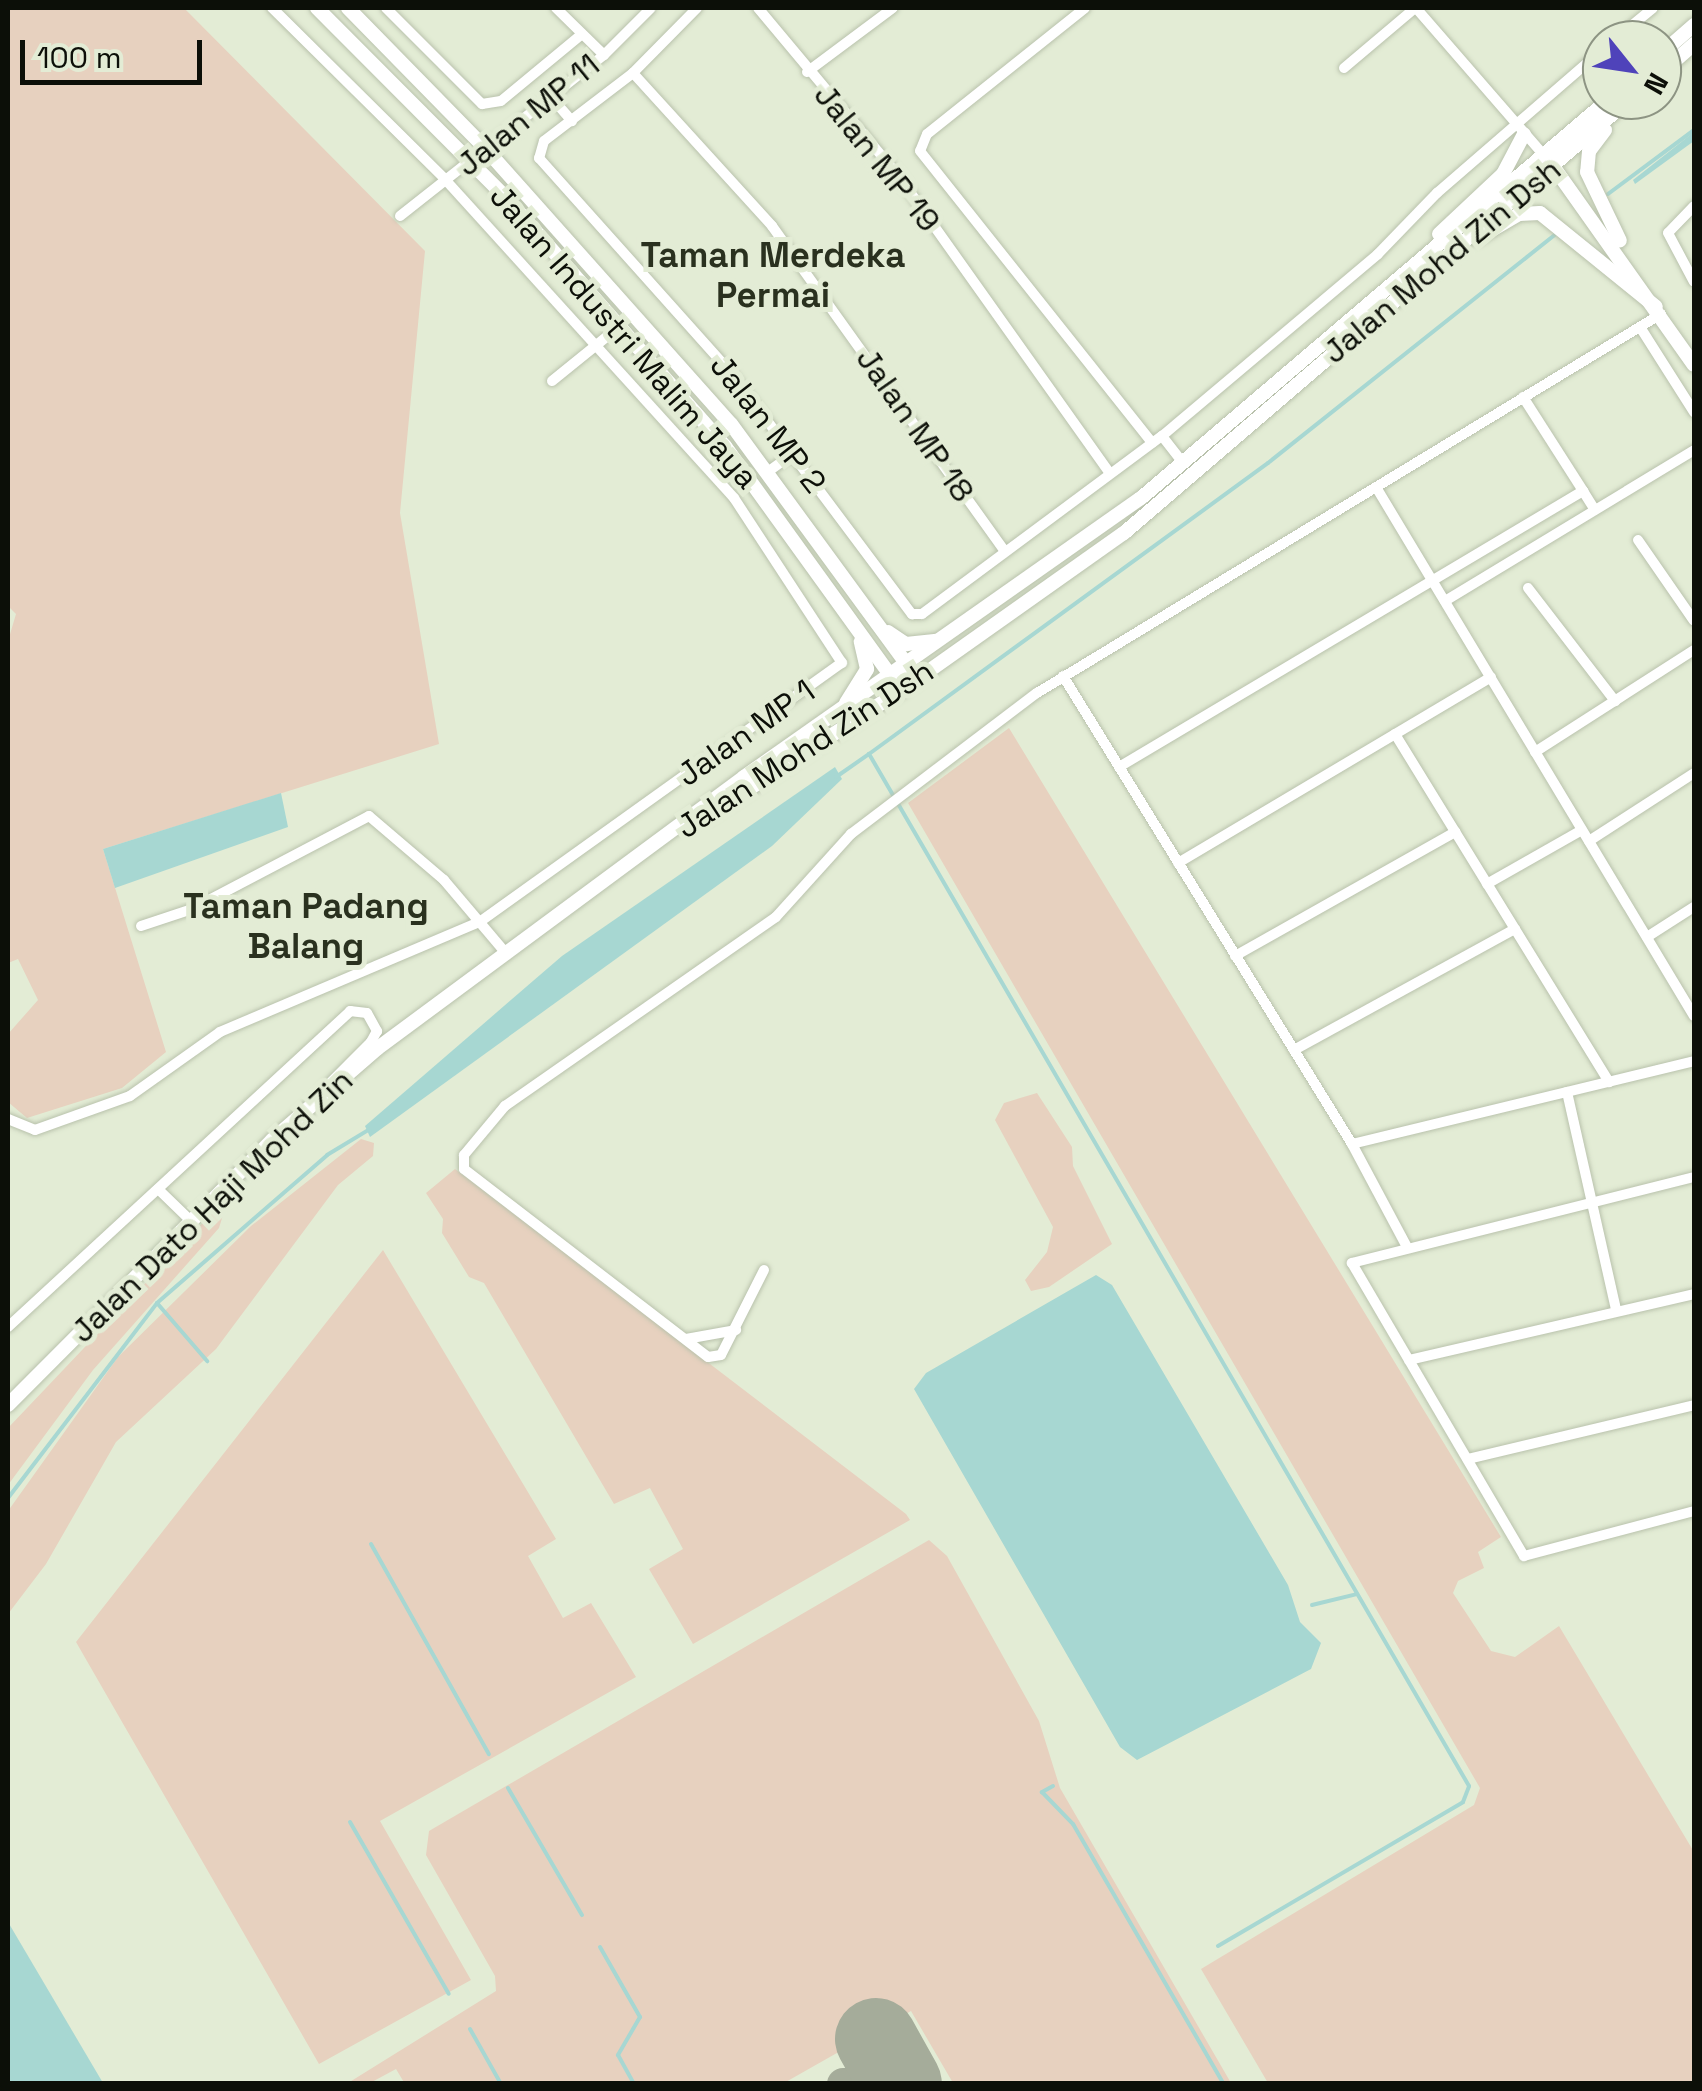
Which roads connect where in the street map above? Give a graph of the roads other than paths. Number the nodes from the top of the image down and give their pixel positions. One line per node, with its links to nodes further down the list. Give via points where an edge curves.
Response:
1 (272, 8): 27 (street, Jalan MP 1)
2 (317, 8): 25 (main road, Jalan Industri Malim Jaya)
3 (348, 8): 24 (main road, Jalan Industri Malim Jaya)
4 (386, 8): 12 (street, via 482,104 502,101)
5 (556, 8): 12 (street)
6 (651, 8): 13 (street, Jalan MP 11)
7 (697, 8): 17 (street)
8 (758, 8): 16 (street, Jalan MP 19)
9 (893, 8): 16 (street)
10 (1085, 8): 41 (street, via 926,134 920,152)
11 (1416, 8): 14 (street); 23 (street)
12 (582, 34): 13 (street)
13 (604, 55): 18 (street, Jalan MP 11)
14 (1344, 68)
15 (1582, 69): 23 (street)
16 (807, 72): 46 (street, Jalan MP 19, via 900,178)
17 (632, 73): 22 (street); 51 (street, Jalan MP 18, via 772,226)
18 (551, 97): 22 (street); 24 (street, Jalan MP 11)
19 (1588, 120): 26 (main road, Jalan Mohd Zin Dsh)
20 (1603, 120): 26 (main road, Jalan Mohd Zin Dsh)
21 (1614, 120): 32 (main road, via 1589,151 1588,172)
22 (572, 121): 43 (street, Jalan MP 2, via 544,141 543,166 733,375)
23 (1519, 129): 26 (street); 30 (main road, via 1503,174); 40 (street)
24 (484, 147): 25 (street, Jalan MP 11); 45 (main road, Jalan Industri Malim Jaya)
25 (470, 160): 27 (street, Jalan MP 11); 33 (main road, Jalan Industri Malim Jaya)
26 (1549, 160): 30 (main road, Jalan Mohd Zin Dsh); 32 (main road)
27 (446, 180): 29 (street, Jalan MP 11); 35 (street, Jalan MP 1)
28 (1694, 206): 31 (street, via 1668,232)
29 (400, 216)
30 (1426, 264): 32 (main road, via 1519,214 1540,213); 44 (main road, Jalan Mohd Zin Dsh); 64 (main road, Jalan Mohd Zin Dsh, via 1124,533)
31 (1694, 282)
32 (1658, 310): 34 (street); 36 (main road)
33 (620, 326): 35 (street); 57 (main road, Jalan Industri Malim Jaya, via 725,446)
34 (1640, 327): 38 (street); 39 (street)
35 (597, 346): 37 (street); 78 (street, Jalan MP 1, via 734,498 842,663)
36 (1694, 365)
37 (552, 381)
38 (1523, 397): 47 (street); 48 (street)
39 (1694, 412)
40 (1162, 436): 41 (street); 44 (street)
41 (1152, 443): 46 (street)
42 (1694, 450): 49 (street)
43 (794, 453): 45 (street); 51 (street, Jalan MP 2, via 904,610 922,614)
44 (1184, 463): 58 (main road, Jalan Mohd Zin Dsh)
45 (769, 471): 55 (main road, Jalan Industri Malim Jaya)
46 (1108, 471): 51 (street)
47 (1376, 486): 52 (street); 62 (street)
48 (1584, 490): 49 (street); 52 (street)
49 (1595, 510): 54 (street)
50 (1638, 540): 56 (street)
51 (1003, 550)
52 (1432, 581): 54 (street); 70 (street)
53 (1528, 588): 66 (street)
54 (1444, 601): 63 (street)
55 (869, 614): 58 (main road, via 901,642); 60 (main road, Jalan Industri Malim Jaya)
56 (1694, 620)
57 (858, 633): 61 (main road, Jalan Industri Malim Jaya); 67 (main road, via 867,669)
58 (945, 639): 60 (main road, Jalan Mohd Zin Dsh)
59 (1694, 650): 66 (street)
60 (907, 664): 61 (main road, Jalan Mohd Zin Dsh); 64 (main road, Jalan Industri Malim Jaya)
61 (891, 676): 65 (main road, Jalan Industri Malim Jaya); 67 (main road, Jalan Mohd Zin Dsh)
62 (1063, 676): 70 (street); 102 (street, via 852,834 776,917 505,1106 464,1155 464,1170)
63 (1490, 677): 68 (street); 69 (street)
64 (917, 679): 65 (main road, Jalan Mohd Zin Dsh)
65 (902, 690): 74 (main road, Jalan Mohd Zin Dsh)
66 (1615, 701): 69 (street)
67 (840, 712): 74 (main road, Jalan Mohd Zin Dsh)
68 (1395, 734): 72 (street); 75 (street)
69 (1535, 752): 73 (street)
70 (1119, 767): 75 (street)
71 (1694, 774): 73 (street)
72 (1455, 832): 76 (street); 83 (street)
73 (1586, 836): 76 (street); 81 (street)
74 (666, 839): 82 (main road, Jalan Dato Haji Mohd Zin)
75 (1178, 863): 83 (street)
76 (1488, 884): 80 (street)
77 (1694, 907): 81 (street)
78 (481, 922): 79 (street, via 369,816 192,909); 82 (street); 90 (street, via 288,1001 187,1055 130,1096 35,1130)
79 (141, 926)
80 (1515, 929): 85 (street); 87 (street)
81 (1647, 936): 84 (street)
82 (504, 951): 89 (main road, Jalan Dato Haji Mohd Zin)
83 (1235, 956): 85 (street)
84 (1694, 1016)
85 (1294, 1050): 91 (street)
86 (1694, 1061): 87 (street)
87 (1609, 1082): 88 (street)
88 (1567, 1092): 91 (street); 94 (street)
89 (316, 1102): 93 (street, via 372,1042 377,1031 367,1013 350,1011); 95 (main road, Jalan Dato Haji Mohd Zin)
90 (8, 1119)
91 (1352, 1144): 96 (street)
92 (1694, 1178): 94 (street)
93 (158, 1189): 95 (street); 100 (street)
94 (1591, 1198): 96 (street); 99 (street)
95 (190, 1220): 104 (main road, Jalan Dato Haji Mohd Zin)
96 (1406, 1246): 103 (street, via 1352,1262)
97 (764, 1270): 101 (street)
98 (1694, 1294): 99 (street)
99 (1616, 1310): 103 (street)
100 (8, 1327)
101 (736, 1330): 102 (street); 102 (street, via 716,1358)
102 (685, 1339)
103 (1409, 1360): 106 (street)
104 (10, 1398)
105 (1694, 1405): 106 (street)
106 (1468, 1460): 107 (street, via 1524,1556)
107 (1694, 1511)

